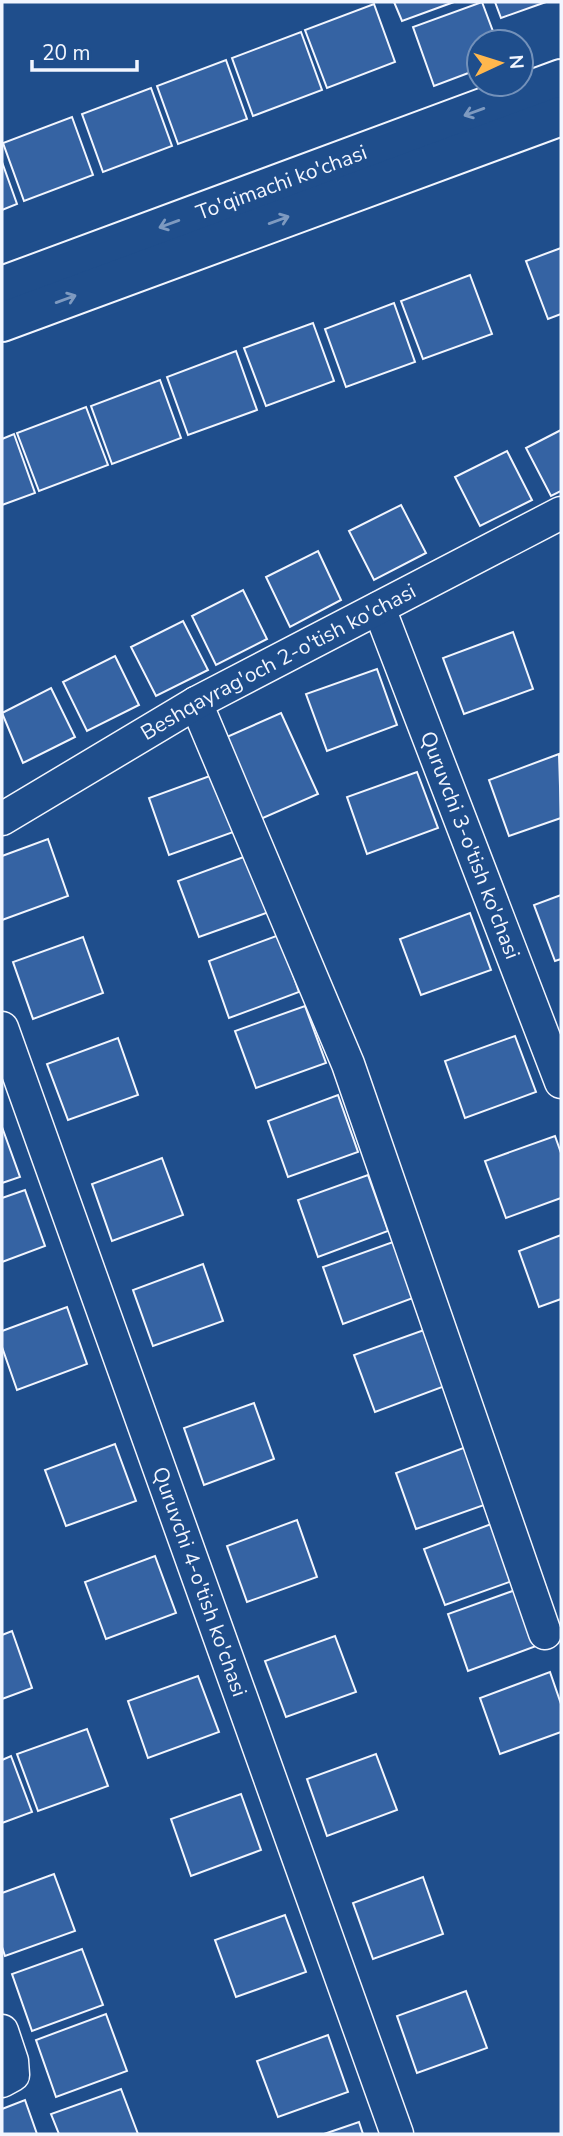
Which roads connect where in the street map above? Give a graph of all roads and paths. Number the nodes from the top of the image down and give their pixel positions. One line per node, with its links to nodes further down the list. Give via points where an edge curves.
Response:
1 (561, 79): 3 (main road, To'qimachi ko'chasi, one-way to 3)
2 (561, 116): 4 (main road, To'qimachi ko'chasi, one-way to 2)
3 (2, 286)
4 (2, 322)
5 (561, 513): 6 (street, Beshqayrag'och 2-o'tish ko'chasi)
6 (379, 608): 7 (street, Beshqayrag'och 2-o'tish ko'chasi); 10 (street, Quruvchi 3-o'tish ko'chasi)
7 (197, 703): 8 (street, Beshqayrag'och 2-o'tish ko'chasi); 11 (street, via 348,1064)
8 (2, 819)
9 (2, 1028): 14 (street, Quruvchi 4-o'tish ko'chasi)
10 (561, 1082)
11 (545, 1633)
12 (2, 2031): 13 (street, via 13,2075)
13 (2, 2081)
14 (397, 2134)

